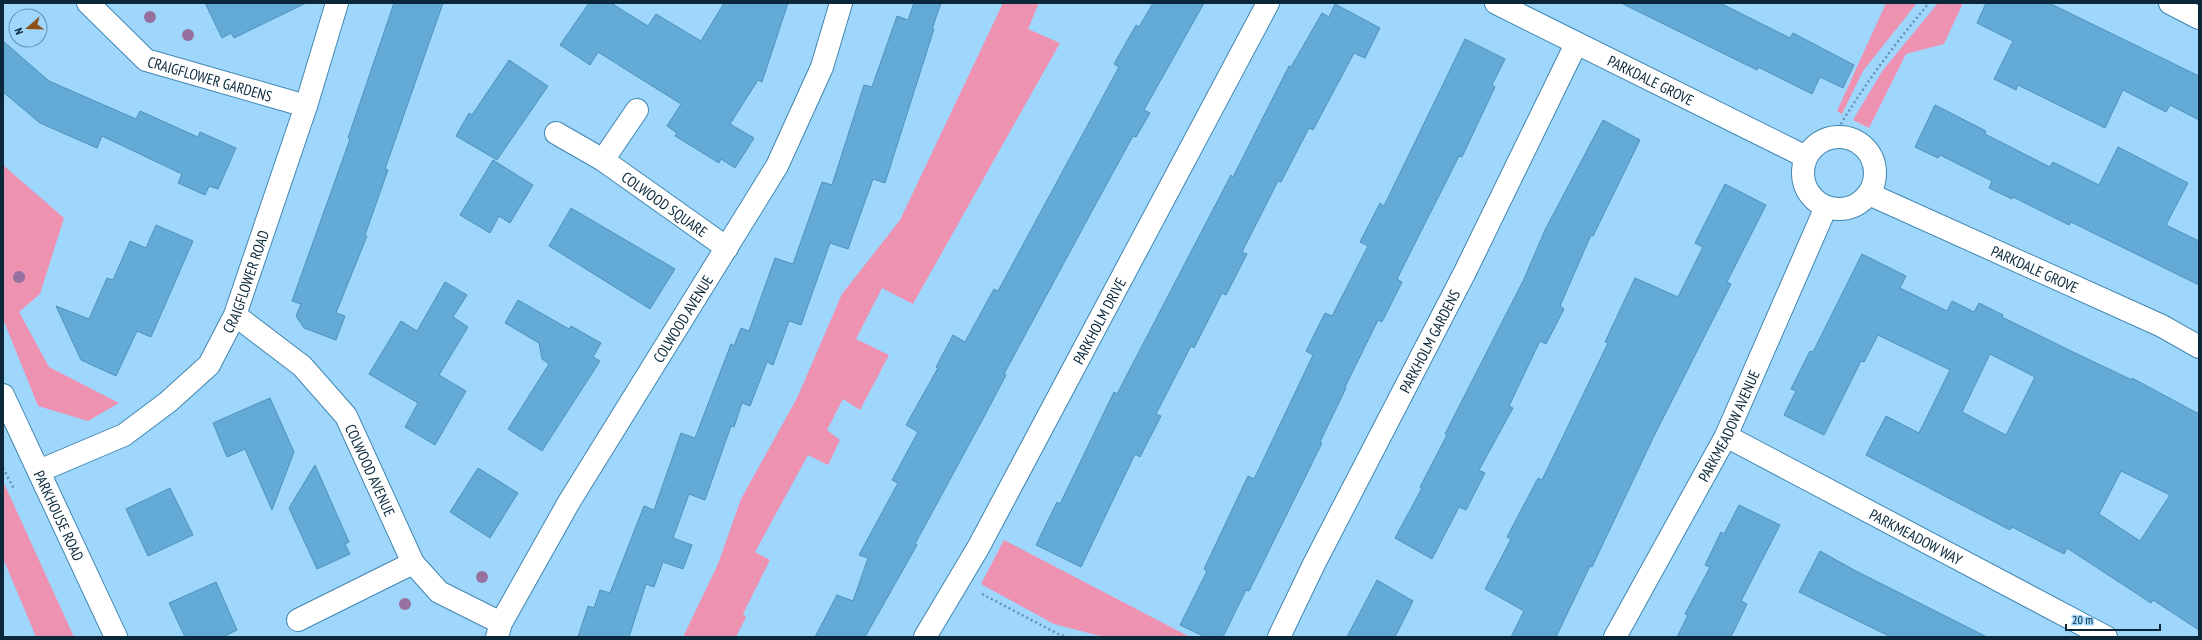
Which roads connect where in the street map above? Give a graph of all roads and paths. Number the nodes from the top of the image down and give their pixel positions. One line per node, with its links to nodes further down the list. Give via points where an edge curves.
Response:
1 (88, 3): 10 (street, CRAIGFLOWER GARDENS, via 146,60)
2 (337, 3): 10 (street, CRAIGFLOWER ROAD)
3 (841, 3): 18 (street, COLWOOD AVENUE, via 822,67 777,166)
4 (1268, 3): 25 (street, PARKHOLM DRIVE)
5 (1496, 3): 9 (street, PARKDALE GROVE)
6 (1929, 3): 13 (path, via 1893,45 1856,97)
7 (2170, 3): 8 (street)
8 (2199, 18)
9 (1576, 44): 14 (street, PARKDALE GROVE); 31 (street, PARKHOLM GARDENS, via 1465,272)
10 (306, 106): 19 (street, CRAIGFLOWER ROAD)
11 (636, 110): 15 (street)
12 (556, 132): 15 (street, COLWOOD SQUARE)
13 (1833, 137): 14 (street, via 1822,141); 16 (street, via 1850,139 1864,147 1873,161 1875,178)
14 (1806, 157): 17 (street, via 1803,177 1810,195)
15 (603, 160): 18 (street, COLWOOD SQUARE)
16 (1869, 194): 17 (street, via 1850,208); 20 (street, PARKDALE GROVE, via 2162,326)
17 (1826, 207): 22 (street, PARKMEADOW AVENUE)
18 (727, 248): 27 (street, COLWOOD AVENUE, via 569,502)
19 (235, 315): 23 (street, CRAIGFLOWER ROAD, via 209,365 168,402 124,435); 24 (street, COLWOOD AVENUE, via 302,366 346,416)
20 (2199, 347)
21 (3, 395): 23 (street, PARKHOUSE ROAD)
22 (1726, 436): 32 (street, PARKMEADOW AVENUE); 33 (street, PARKMEADOW WAY)
23 (39, 471): 28 (street, PARKHOUSE ROAD)
24 (413, 563): 26 (street); 27 (street, COLWOOD AVENUE, via 438,592)
25 (959, 581): 29 (street, PARKHOLM DRIVE); 30 (path)
26 (298, 620)
27 (499, 630)
28 (116, 637)
29 (925, 637)
30 (1068, 637)
31 (1279, 637)
32 (1615, 637)
33 (2106, 637)

